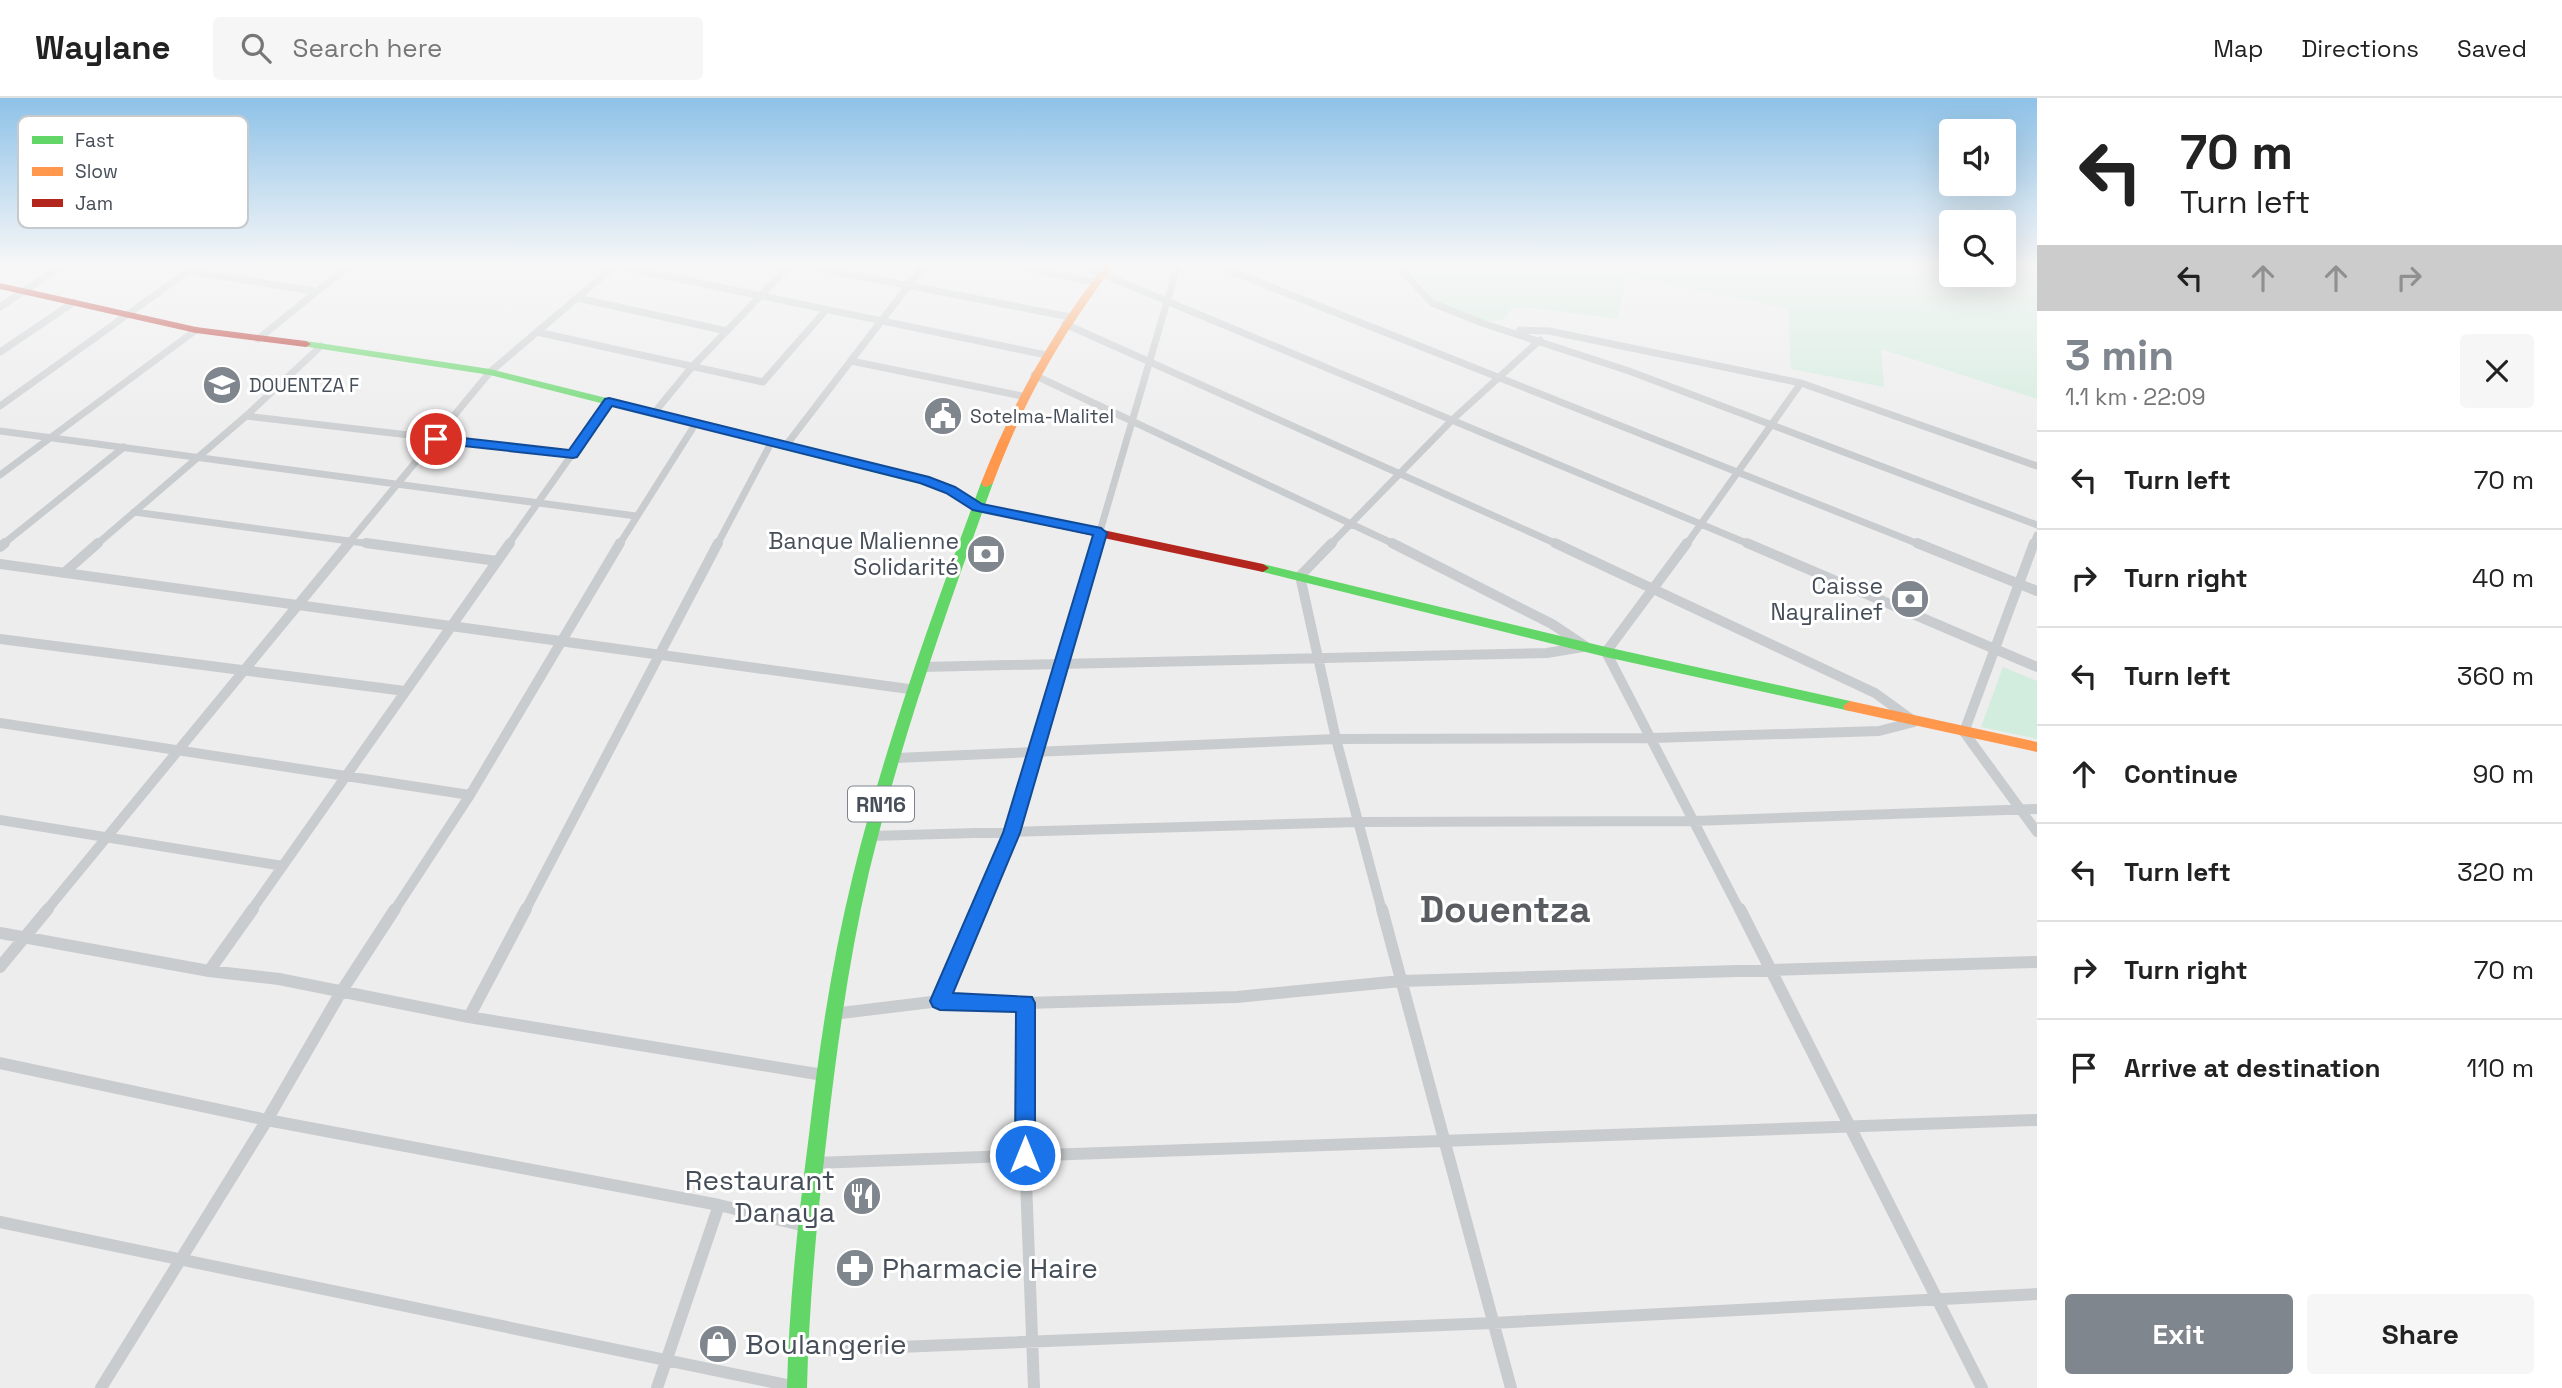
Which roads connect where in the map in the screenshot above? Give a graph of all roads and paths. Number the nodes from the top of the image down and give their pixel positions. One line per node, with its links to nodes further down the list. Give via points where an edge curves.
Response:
1 (41, 324): 24 (street)
2 (117, 324): 35 (street)
3 (170, 324): 17 (main road)
4 (274, 324): 21 (street)
5 (546, 324): 20 (street)
6 (696, 324): 19 (street)
7 (733, 324): 19 (street)
8 (814, 324): 28 (street, via 763,382)
9 (879, 324): 26 (street)
10 (897, 324): 25 (street)
11 (1065, 324): 25 (main road, RN16)
12 (1073, 324): 27 (street)
13 (1160, 324): 27 (street)
14 (1225, 324): 39 (street)
15 (1365, 324): 31 (street)
16 (1483, 324): 18 (street)
17 (195, 330): 21 (main road); 43 (street)
18 (1510, 330): 22 (street); 32 (street, via 1549,331)
19 (727, 331): 28 (street)
20 (537, 332): 28 (street); 29 (street)
21 (258, 338): 23 (main road)
22 (1540, 340): 31 (street); 41 (street)
23 (321, 346): 29 (main road); 37 (street)
24 (0, 352)
25 (1046, 355): 30 (main road, RN16)
26 (851, 360): 33 (street); 45 (street)
27 (1150, 362): 38 (street); 51 (street)
28 (691, 368): 36 (street)
29 (490, 373): 34 (main road); 44 (street)
30 (1034, 375): 33 (main road, RN16); 38 (street)
31 (1500, 378): 39 (street); 50 (street)
32 (1801, 383): 41 (street); 49 (street)
33 (1022, 396): 55 (main road, RN16)
34 (609, 402): 36 (main road); 47 (street)
35 (0, 406)
36 (654, 413): 40 (main road)
37 (246, 416): 44 (street); 48 (street)
38 (1134, 419): 58 (street); 61 (street)
39 (1452, 419): 51 (street); 59 (street)
40 (696, 423): 45 (main road); 57 (street)
41 (1772, 425): 50 (street); 60 (street)
42 (0, 430): 43 (street)
43 (49, 437): 46 (street); 52 (street)
44 (436, 439): 47 (street); 53 (street)
45 (779, 442): 55 (main road, via 925,480); 79 (street)
46 (124, 447): 48 (street); 64 (street)
47 (573, 454): 54 (street)
48 (198, 457): 53 (street); 56 (street)
49 (2037, 467)
50 (1739, 472): 59 (street); 69 (street)
51 (1401, 474): 58 (street); 70 (street)
52 (0, 475)
53 (399, 484): 54 (street); 63 (street)
54 (538, 503): 57 (street); 65 (street)
55 (978, 507): 61 (main road); 82 (main road, RN16)
56 (134, 512): 63 (street); 67 (street)
57 (636, 516): 75 (street)
58 (1352, 523): 68 (street); 76 (street, via 1552,624)
59 (1702, 524): 70 (street); 77 (street)
60 (2037, 525)
61 (1101, 533): 68 (main road); 81 (street)
62 (2037, 535): 69 (street)
63 (352, 541): 65 (street); 72 (street)
64 (0, 547)
65 (497, 561): 73 (street)
66 (0, 564): 67 (street)
67 (64, 573): 72 (street)
68 (1300, 576): 76 (main road); 80 (street)
69 (2019, 583): 71 (street); 77 (street)
70 (1656, 588): 78 (street); 87 (street, via 1875,693)
71 (2037, 591)
72 (299, 605): 73 (street); 84 (street)
73 (452, 626): 75 (street); 86 (street)
74 (0, 639): 84 (street)
75 (562, 641): 79 (street); 97 (street)
76 (1585, 647): 78 (main road); 80 (street, via 1546,653)
77 (1993, 648): 83 (street); 89 (street)
78 (1606, 652): 87 (main road); 90 (street)
79 (660, 654): 85 (street); 119 (street)
80 (1318, 655): 81 (street); 91 (street)
81 (1062, 663): 82 (street); 94 (street)
82 (923, 667): 85 (main road, RN16)
83 (2037, 667)
84 (245, 671): 86 (street); 93 (street)
85 (916, 690): 95 (main road, RN16)
86 (405, 691): 96 (street)
87 (1914, 722): 89 (main road); 90 (street, via 1879,731)
88 (0, 723): 93 (street)
89 (1964, 732): 92 (main road); 98 (street)
90 (1653, 738): 91 (street); 101 (street)
91 (1336, 739): 94 (street); 102 (street)
92 (2037, 747)
93 (180, 749): 96 (street); 106 (street)
94 (1037, 754): 95 (street); 104 (street)
95 (896, 758): 105 (main road, RN16)
96 (346, 775): 97 (street); 107 (street)
97 (470, 795): 115 (street)
98 (2020, 809): 99 (street); 101 (street); 103 (street)
99 (2037, 809)
100 (0, 820): 106 (street)
101 (1694, 821): 102 (street); 112 (street)
102 (1359, 822): 104 (street); 114 (street)
103 (2037, 832)
104 (1011, 833): 105 (street); 116 (street)
105 (871, 836): 118 (main road, RN16)
106 (105, 837): 107 (street); 109 (street)
107 (283, 866): 113 (street)
108 (0, 933): 109 (street)
109 (25, 937): 111 (street); 113 (street)
110 (2037, 962): 112 (street)
111 (0, 967)
112 (1769, 969): 114 (street, via 1698,975); 124 (street)
113 (209, 971): 115 (street)
114 (1401, 981): 117 (street, via 1237,997); 125 (street)
115 (341, 992): 119 (street); 122 (street)
116 (940, 1001): 117 (street); 118 (street)
117 (1026, 1003): 126 (street)
118 (833, 1014): 121 (main road, RN16)
119 (469, 1017): 121 (street)
120 (0, 1063): 122 (street)
121 (823, 1075): 127 (main road, RN16)
122 (267, 1120): 128 (street); 131 (street)
123 (2037, 1120): 124 (street)
124 (1850, 1126): 125 (street); 133 (street)
125 (1443, 1140): 126 (street); 134 (street)
126 (1025, 1155): 127 (street); 135 (street)
127 (814, 1163): 130 (main road, RN16)
128 (719, 1205): 130 (street); 137 (street)
129 (0, 1222): 131 (street)
130 (806, 1226): 136 (main road, RN16)
131 (182, 1259): 137 (street); 139 (street)
132 (2037, 1294): 133 (street)
133 (1939, 1300): 134 (street); 143 (street)
134 (1493, 1323): 135 (street); 142 (street)
135 (1033, 1342): 136 (street); 141 (street)
136 (797, 1351): 138 (main road, RN16)
137 (666, 1360): 138 (street); 140 (street)
138 (797, 1387)
139 (101, 1388)
140 (657, 1388)
141 (1034, 1388)
142 (1511, 1388)
143 (1982, 1388)

